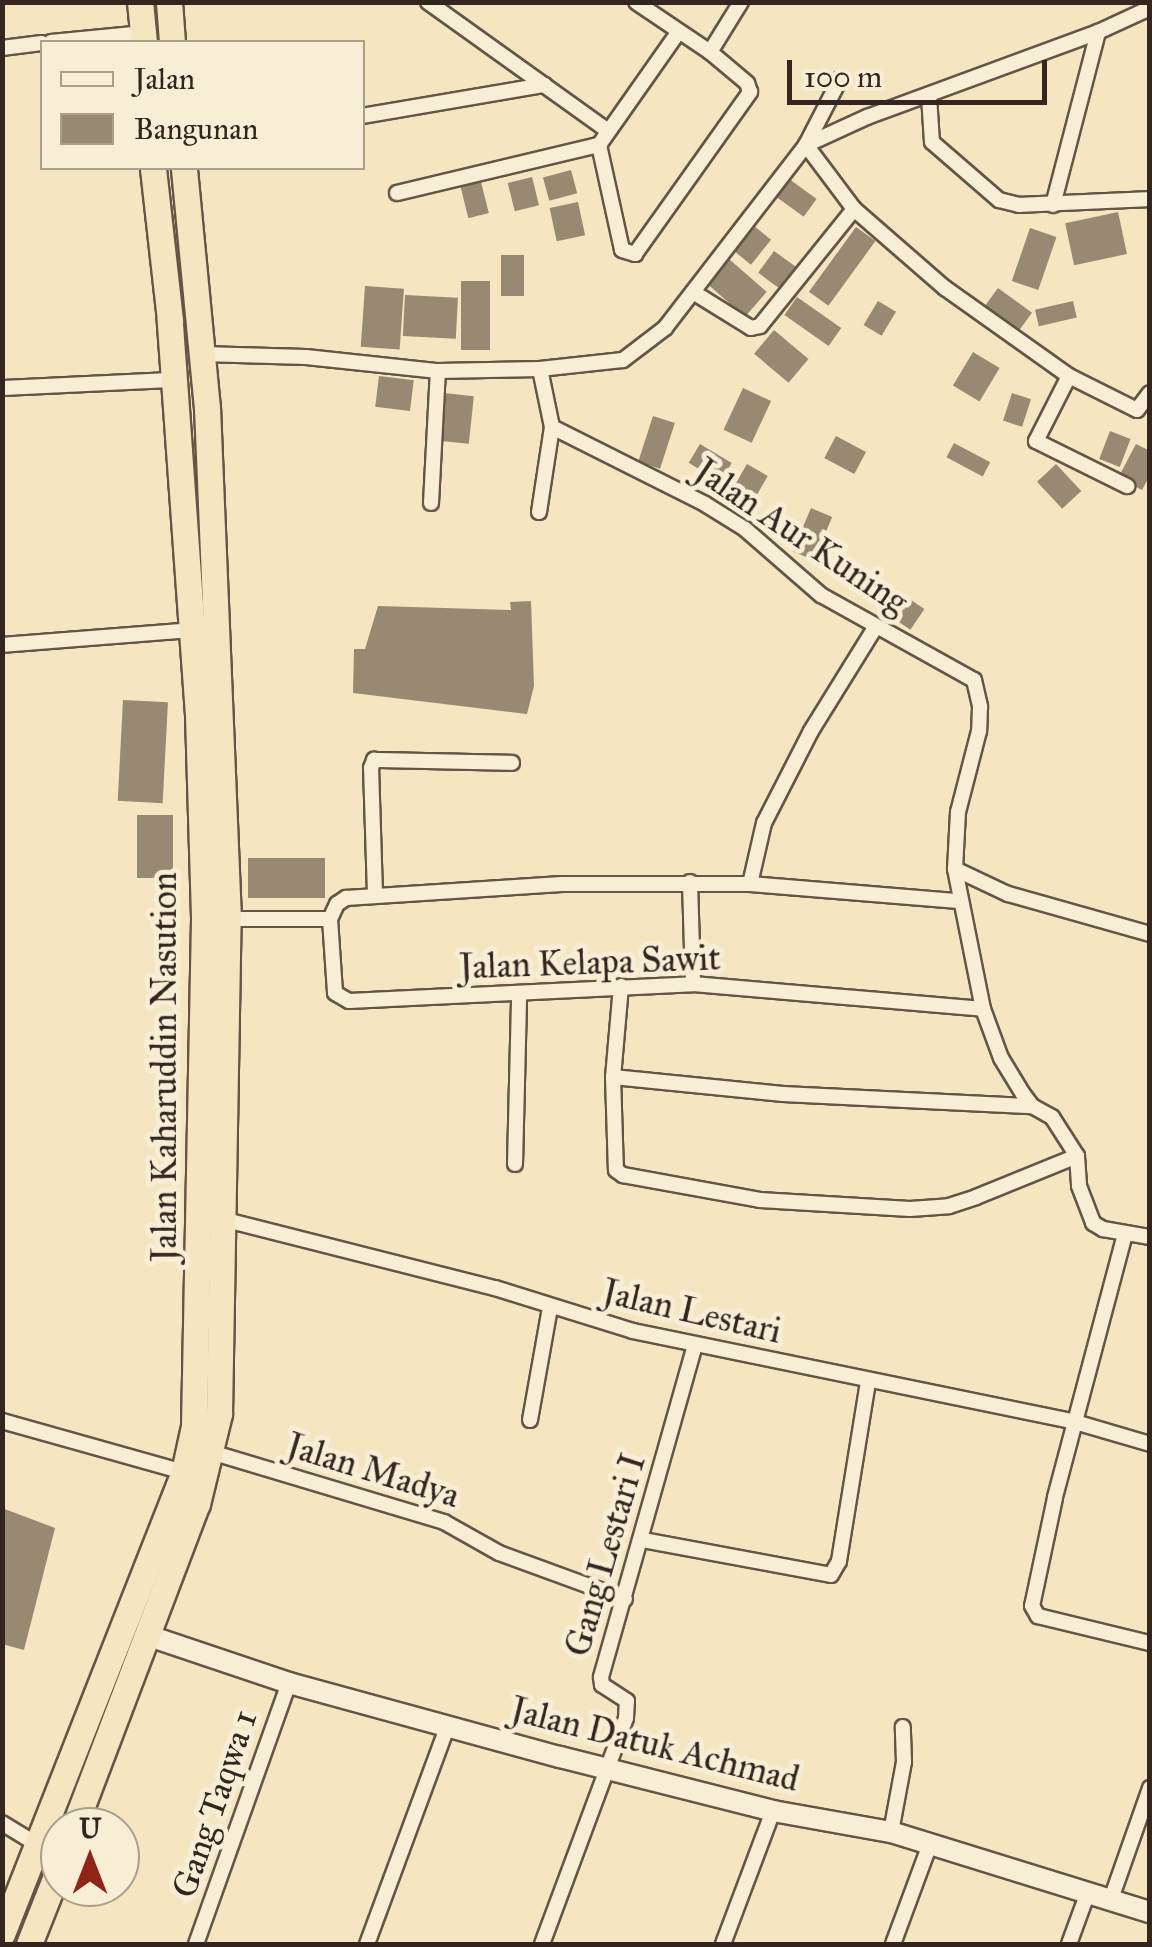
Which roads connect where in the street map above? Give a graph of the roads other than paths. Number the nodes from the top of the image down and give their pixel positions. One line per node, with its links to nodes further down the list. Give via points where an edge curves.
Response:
1 (140, 2): 9 (highway)
2 (168, 2): 11 (highway)
3 (636, 2): 8 (street)
4 (741, 2): 14 (street)
5 (437, 5): 16 (street)
6 (1150, 8): 7 (street)
7 (1098, 32): 17 (street); 26 (street)
8 (678, 34): 14 (street); 19 (street)
9 (144, 38): 10 (street)
10 (98, 40)
11 (172, 40)
12 (40, 43): 13 (street)
13 (2, 48)
14 (710, 52): 20 (street, via 750,92 634,254 622,250)
15 (840, 79): 21 (street)
16 (544, 85): 18 (street); 19 (street)
17 (929, 96): 21 (street); 26 (street, via 930,134 939,152 999,200)
18 (365, 115)
19 (608, 131): 20 (street)
20 (598, 145): 24 (street)
21 (806, 145): 27 (street); 28 (street)
22 (153, 170): 33 (highway, Jalan Kaharuddin Nasution)
23 (184, 170): 29 (highway, Jalan Kaharuddin Nasution)
24 (397, 192)
25 (1150, 199): 26 (street)
26 (1053, 204)
27 (854, 209): 28 (street, via 760,326 751,328); 32 (street, via 945,288)
28 (693, 292): 30 (street, via 665,328 623,360)
29 (202, 354): 31 (street); 45 (highway, Jalan Kaharuddin Nasution)
30 (540, 368): 31 (street); 37 (street)
31 (438, 370): 39 (street)
32 (1069, 376): 36 (street); 38 (street, via 1036,442)
33 (174, 380): 34 (street); 42 (highway, Jalan Kaharuddin Nasution)
34 (2, 388)
35 (1150, 392): 36 (street)
36 (1143, 413)
37 (552, 427): 40 (street); 41 (street, Jalan Aur Kuning, via 719,512 821,595)
38 (1126, 486)
39 (431, 503)
40 (539, 512)
41 (876, 626): 46 (street, Jalan Aur Kuning, via 974,680 980,707 958,812); 48 (street, via 771,808)
42 (193, 630): 43 (street); 45 (highway, Jalan Kaharuddin Nasution)
43 (2, 645)
44 (512, 763): 49 (street, via 374,760)
45 (210, 774): 51 (highway, Jalan Kaharuddin Nasution); 73 (highway, Jalan Kaharuddin Nasution, via 194,1426)
46 (955, 869): 50 (street); 53 (street, via 1008,894)
47 (690, 882): 48 (street); 49 (street); 54 (street)
48 (750, 884): 50 (street)
49 (375, 894): 52 (street, via 341,900)
50 (958, 901): 57 (street)
51 (228, 919): 52 (street); 62 (highway, Jalan Kaharuddin Nasution)
52 (330, 919): 56 (street, Jalan Kelapa Sawit, via 335,993 341,999)
53 (1150, 934)
54 (693, 984): 55 (street, Jalan Kelapa Sawit); 57 (street, Jalan Kelapa Sawit)
55 (621, 986): 56 (street, Jalan Kelapa Sawit); 58 (street)
56 (519, 996): 61 (street)
57 (983, 1008): 59 (street, via 1001,1058)
58 (613, 1077): 59 (street, via 782,1094); 60 (street, via 619,1173 760,1200 949,1206)
59 (1032, 1106): 60 (street, via 1052,1117)
60 (1077, 1156): 63 (street, via 1088,1213 1097,1227)
61 (515, 1164)
62 (226, 1220): 65 (street, Jalan Lestari, via 496,1288); 72 (highway, Jalan Kaharuddin Nasution)
63 (1124, 1234): 64 (street); 70 (street)
64 (1150, 1236)
65 (550, 1308): 66 (street, Jalan Lestari); 68 (street)
66 (695, 1345): 67 (street, Jalan Lestari); 74 (street, Gang Lestari I)
67 (868, 1380): 70 (street, Jalan Lestari); 74 (street, via 839,1561 831,1575)
68 (530, 1420)
69 (2, 1421): 73 (street)
70 (1075, 1422): 71 (street, Jalan Lestari); 77 (street, via 1033,1610)
71 (1150, 1444)
72 (212, 1452): 75 (street, Jalan Madya, via 464,1529 499,1553); 76 (highway, Jalan Kaharuddin Nasution)
73 (184, 1472): 83 (highway, Jalan Kaharuddin Nasution)
74 (642, 1540): 75 (street, Gang Lestari I)
75 (625, 1600): 81 (street, Gang Lestari I, via 602,1677 602,1685 627,1704)
76 (146, 1635): 78 (street, Jalan Datuk Achmad); 84 (highway, Jalan Kaharuddin Nasution)
77 (1150, 1643)
78 (290, 1683): 79 (street, Jalan Datuk Achmad); 97 (street, Gang Taqwa 1)
79 (448, 1725): 81 (street, Jalan Datuk Achmad); 98 (street)
80 (903, 1727): 87 (street)
81 (610, 1768): 85 (street, Jalan Datuk Achmad); 99 (street)
82 (1150, 1788): 92 (street)
83 (64, 1807)
84 (82, 1807)
85 (773, 1811): 87 (street, Jalan Datuk Achmad); 100 (street)
86 (2, 1824): 88 (street)
87 (891, 1832): 89 (street, Jalan Datuk Achmad)
88 (40, 1843)
89 (930, 1844): 91 (street, Jalan Datuk Achmad); 101 (street)
90 (40, 1864): 95 (highway, Jalan Kaharuddin Nasution)
91 (1088, 1892): 92 (street, Jalan Datuk Achmad); 102 (street)
92 (1111, 1899): 94 (street, Jalan Datuk Achmad)
93 (44, 1907): 96 (highway)
94 (1150, 1912)
95 (2, 1934)
96 (29, 1944)
97 (196, 1944)
98 (367, 1944)
99 (542, 1944)
100 (723, 1944)
101 (894, 1944)
102 (1069, 1944)

